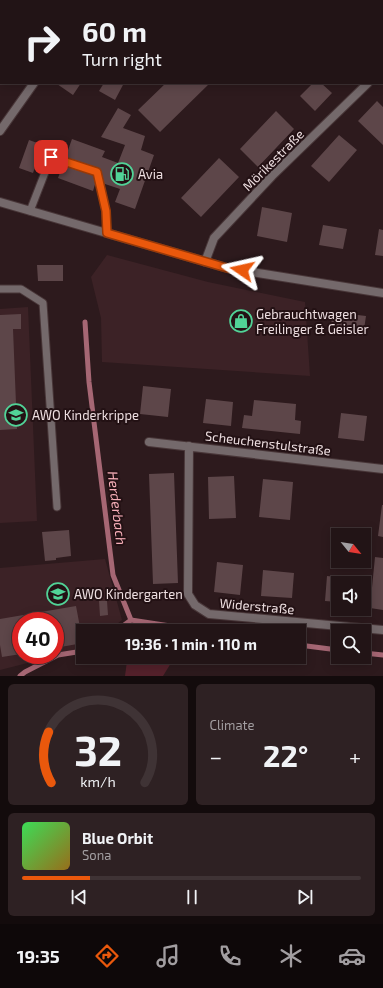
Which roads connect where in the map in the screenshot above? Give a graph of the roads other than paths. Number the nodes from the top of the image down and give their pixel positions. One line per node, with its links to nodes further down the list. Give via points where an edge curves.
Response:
1 (33, 84): 3 (street)
2 (367, 84): 7 (street, Mörikestraße, via 272,176 214,238)
3 (0, 131)
4 (0, 202): 5 (street)
5 (30, 211): 6 (street); 6 (lane, via 51,157 97,172 106,211)
6 (107, 233): 7 (street)
7 (205, 262): 9 (street, via 227,268)
8 (0, 289): 13 (lane, via 21,290 43,303)
9 (383, 294)
10 (149, 442): 11 (street, Scheuchenstulstraße)
11 (189, 446): 12 (street, Scheuchenstulstraße); 14 (street, Widerstraße, via 188,594 195,605 209,614)
12 (383, 468)
13 (57, 507)
14 (383, 630)

